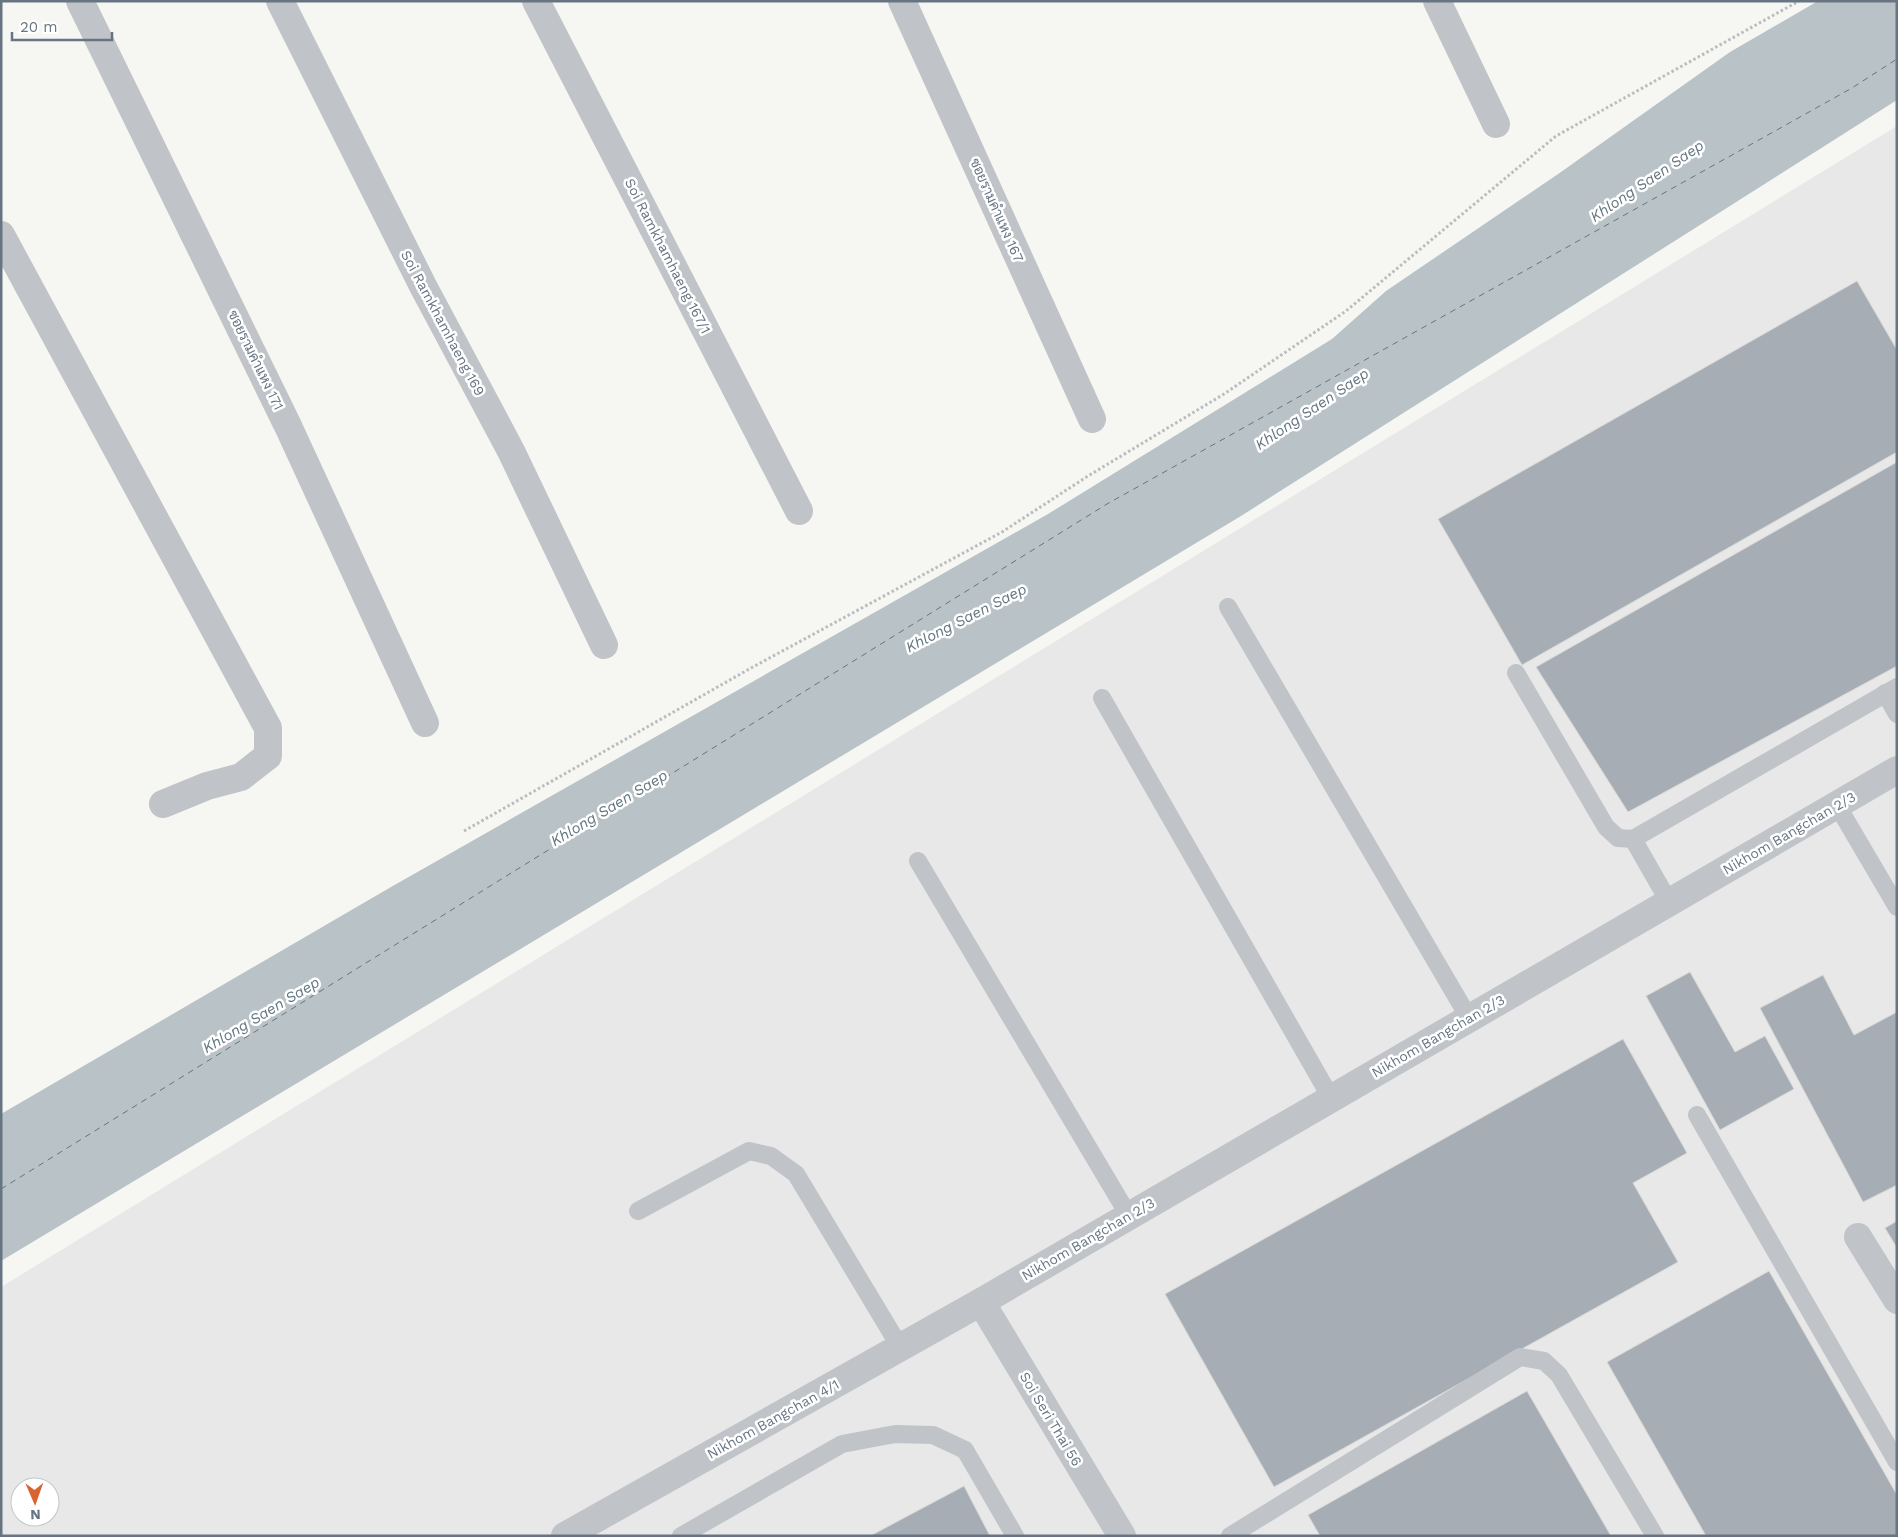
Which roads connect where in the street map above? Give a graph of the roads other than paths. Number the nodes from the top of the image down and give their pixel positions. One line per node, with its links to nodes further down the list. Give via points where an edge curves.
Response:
1 (80, 1): 16 (street, ซอยรามคำแหง 171, via 288,426)
2 (280, 1): 11 (street, Soi Ramkhamhaeng 169, via 510,451)
3 (536, 1): 9 (street, Soi Ramkhamhaeng 167/1)
4 (902, 1): 8 (street, ซอยรามคำแหง 167)
5 (1437, 1): 6 (street)
6 (1496, 124)
7 (1, 235): 18 (street, via 268,728 268,756 242,777 207,786)
8 (1092, 419)
9 (800, 511)
10 (1228, 607): 24 (lane)
11 (604, 645)
12 (1516, 673): 20 (lane, via 1606,827 1618,838)
13 (1891, 690): 15 (lane); 20 (lane)
14 (1102, 698): 25 (lane)
15 (1897, 714)
16 (425, 723)
17 (1897, 770): 19 (street, Nikhom Bangchan 2/3)
18 (163, 804)
19 (1837, 805): 22 (street, Nikhom Bangchan 2/3); 23 (lane)
20 (1633, 839): 22 (lane)
21 (918, 861): 28 (lane)
22 (1669, 902): 24 (street, Nikhom Bangchan 2/3)
23 (1897, 907)
24 (1469, 1018): 25 (street, Nikhom Bangchan 2/3)
25 (1331, 1098): 28 (street, Nikhom Bangchan 2/3)
26 (1697, 1116): 33 (lane)
27 (638, 1212): 32 (lane, via 749,1151 771,1156 796,1174)
28 (1129, 1216): 31 (street, Nikhom Bangchan 2/3)
29 (1858, 1237): 30 (street)
30 (1897, 1300)
31 (981, 1302): 32 (street, Nikhom Bangchan 4/1); 37 (street, Soi Seri Thai 56)
32 (900, 1348): 34 (street, Nikhom Bangchan 4/1)
33 (1897, 1462)
34 (565, 1536)
35 (682, 1536): 36 (lane, via 842,1444 895,1434 933,1435 965,1450)
36 (1015, 1536)
37 (1122, 1536)
38 (1230, 1536): 39 (lane, via 1520,1357 1544,1361 1559,1375)
39 (1655, 1536)

